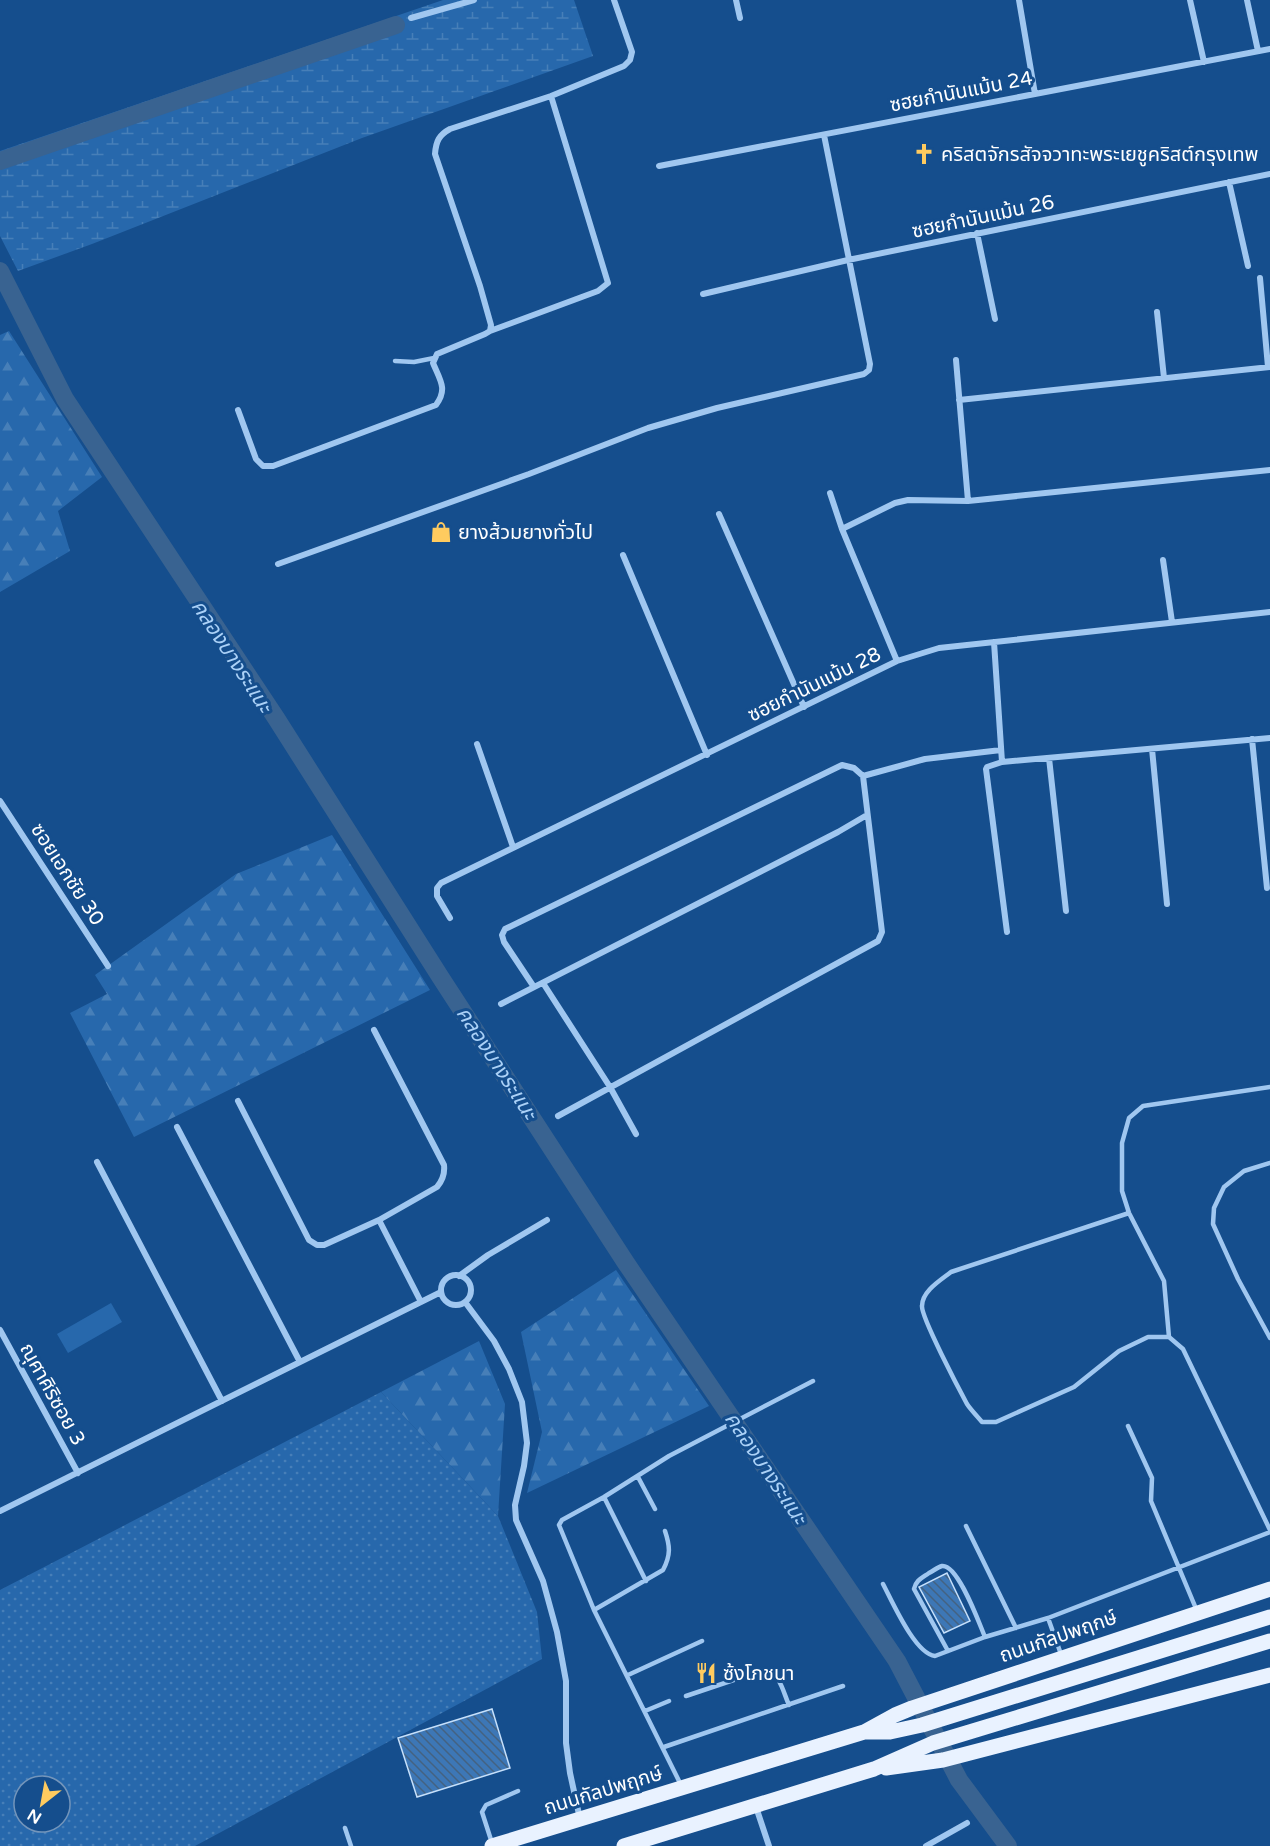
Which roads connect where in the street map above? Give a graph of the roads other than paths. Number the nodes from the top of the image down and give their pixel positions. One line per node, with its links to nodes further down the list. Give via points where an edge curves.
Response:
1 (474, 0): 7 (street)
2 (614, 0): 13 (street, via 632,52 630,60)
3 (736, 0): 8 (street)
4 (1019, 0): 12 (street)
5 (1190, 0): 11 (street)
6 (1247, 0): 10 (street)
7 (411, 18)
8 (740, 18)
9 (1270, 49): 10 (street, ซฮยกำนันแม้น 24)
10 (1258, 51): 11 (street, ซฮยกำนันแม้น 24)
11 (1204, 62): 12 (street, ซฮยกำนันแม้น 24)
12 (1035, 94): 14 (street, ซฮยกำนันแม้น 24)
13 (551, 96): 25 (street, via 608,283 598,291); 25 (street, via 450,129 436,141 435,154 480,286 491,325)
14 (824, 135): 15 (street, ซฮยกำนันแม้น 24); 19 (street)
15 (659, 166)
16 (1270, 174): 17 (street, ซฮยกำนันแม้น 26)
17 (1229, 182): 18 (street, ซฮยกำนันแม้น 26); 20 (street)
18 (977, 233): 19 (street, ซฮยกำนันแม้น 26); 24 (street)
19 (848, 260): 22 (street, ซฮยกำนันแม้น 26); 40 (street, via 870,364 864,374 648,428)
20 (1248, 266)
21 (1260, 278): 29 (street)
22 (703, 294)
23 (1157, 312): 30 (street)
24 (995, 319)
25 (489, 331): 26 (street)
26 (434, 358): 28 (lane); 32 (street, via 442,385 442,396 436,405 273,466 263,466 256,459)
27 (956, 360): 31 (street)
28 (394, 361)
29 (1269, 367): 30 (street)
30 (1164, 378): 31 (street)
31 (959, 400): 35 (street)
32 (238, 410)
33 (1270, 470): 35 (street)
34 (830, 493): 37 (street)
35 (968, 501): 37 (street, via 908,500)
36 (719, 514): 45 (street)
37 (842, 529): 44 (street)
38 (623, 555): 51 (street)
39 (1163, 560): 42 (street)
40 (278, 564)
41 (1270, 612): 42 (street, ซฮยกำนันแม้น 28)
42 (1172, 622): 43 (street, ซฮยกำนันแม้น 28)
43 (994, 642): 44 (street, ซฮยกำนันแม้น 28, via 939,648); 50 (street)
44 (897, 661): 45 (street, ซฮยกำนันแม้น 28)
45 (804, 707): 51 (street, ซฮยกำนันแม้น 28)
46 (1270, 738): 47 (street)
47 (1252, 739): 49 (street); 58 (street)
48 (477, 744): 57 (street)
49 (1152, 748): 52 (street); 59 (street)
50 (1001, 750): 53 (street); 54 (street, via 925,759)
51 (707, 755): 57 (street, ซฮยกำนันแม้น 28)
52 (1049, 758): 53 (street); 60 (street)
53 (1002, 762): 62 (street, via 986,769)
54 (863, 776): 56 (street); 65 (street, via 842,765 505,929 504,942)
55 (0, 801): 63 (street, ซอยเอกชัย 30)
56 (867, 815): 64 (street); 69 (street, via 882,932 878,941)
57 (513, 847): 61 (street, ซฮยกำนันแม้น 28, via 441,882 437,896)
58 (1267, 888)
59 (1167, 904)
60 (1066, 911)
61 (450, 918)
62 (1007, 932)
63 (108, 966)
64 (543, 983): 65 (street); 69 (street)
65 (534, 987): 66 (street)
66 (501, 1004)
67 (374, 1030): 77 (street, via 445,1172 437,1187)
68 (1270, 1087): 76 (lane, via 1143,1106 1129,1118 1122,1143 1122,1191)
69 (610, 1088): 71 (street); 73 (street)
70 (238, 1101): 77 (street, via 309,1240 324,1245)
71 (558, 1116)
72 (177, 1127): 86 (street)
73 (636, 1134)
74 (97, 1162): 88 (street)
75 (1270, 1163): 85 (lane, via 1244,1171 1224,1187 1214,1208 1213,1224)
76 (1129, 1213): 84 (lane, via 1164,1281); 84 (lane, via 951,1272 935,1284 921,1307 968,1405 982,1422 996,1422 1074,1387 1119,1351 1148,1337)
77 (379, 1220): 81 (street)
78 (547, 1220): 79 (street)
79 (459, 1276): 80 (street, via 446,1279); 82 (street, via 470,1289)
80 (441, 1292): 81 (street); 82 (street, via 452,1305)
81 (421, 1302): 86 (street)
82 (465, 1302): 125 (street, via 510,1369 522,1402 527,1443 515,1505 516,1520 543,1581 559,1643 566,1681 566,1743)
83 (0, 1330): 90 (street, ณุศาศิริซอย 3)
84 (1169, 1337): 97 (lane, via 1183,1349)
85 (1270, 1338)
86 (300, 1362): 88 (street)
87 (813, 1381): 91 (lane, via 669,1456)
88 (222, 1401): 90 (street)
89 (1128, 1426): 98 (lane, via 1152,1478 1151,1501)
90 (78, 1473): 94 (street)
91 (638, 1477): 92 (lane); 93 (lane)
92 (604, 1497): 99 (lane); 102 (lane, via 562,1520 559,1526)
93 (655, 1509)
94 (0, 1511)
95 (966, 1526): 106 (lane)
96 (665, 1531): 99 (lane, via 669,1560 663,1570)
97 (1270, 1531): 98 (lane)
98 (1178, 1567): 103 (lane); 105 (lane)
99 (646, 1581): 102 (lane)
100 (883, 1584): 110 (lane, via 917,1645 929,1655)
101 (1270, 1589): 103 (main road, ถนนกัลปพฤกษ์)
102 (594, 1610): 112 (lane)
103 (1197, 1611): 111 (main road, ถนนกัลปพฤกษ์)
104 (1270, 1617): 119 (main road, ถนนกัลปพฤกษ์, via 922,1725 890,1732)
105 (1048, 1618): 106 (lane); 111 (lane)
106 (1016, 1628): 107 (lane)
107 (985, 1637): 110 (lane); 110 (lane, via 956,1574 941,1566 915,1583 914,1589)
108 (702, 1641): 112 (lane)
109 (1270, 1641): 121 (main road, via 933,1743)
110 (948, 1651)
111 (1062, 1656): 119 (main road, ถนนกัลปพฤกษ์, via 895,1714)
112 (628, 1675): 118 (lane)
113 (1270, 1675): 121 (main road, via 943,1760)
114 (843, 1686): 117 (lane)
115 (686, 1696): 117 (lane, via 764,1670 775,1674)
116 (669, 1701): 118 (lane)
117 (789, 1705): 120 (lane)
118 (645, 1711): 120 (lane)
119 (864, 1732): 122 (main road, ถนนกัลปพฤกษ์)
120 (664, 1747): 122 (lane)
121 (874, 1769): 124 (main road)
122 (682, 1788): 125 (main road, ถนนกัลปพฤกษ์)
123 (518, 1791): 130 (lane, via 486,1805 482,1812)
124 (755, 1806): 128 (main road); 131 (street)
125 (580, 1819): 130 (main road, ถนนกัลปพฤกษ์)
126 (967, 1823): 132 (street)
127 (345, 1828): 129 (lane)
128 (630, 1845)
129 (351, 1846)
130 (492, 1846)
131 (769, 1846)
132 (926, 1846)

